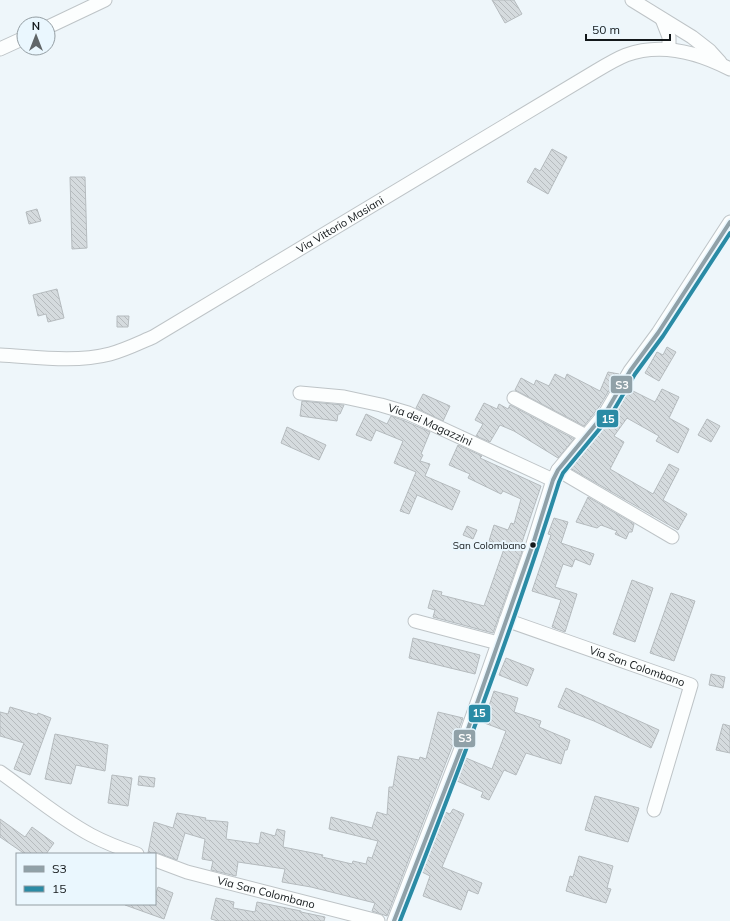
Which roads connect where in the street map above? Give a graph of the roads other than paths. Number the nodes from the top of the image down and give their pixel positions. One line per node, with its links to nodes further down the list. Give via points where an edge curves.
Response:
1 (105, 0): 4 (street)
2 (632, 0): 3 (street)
3 (662, 19): 5 (street); 8 (street, via 670,37)
4 (56, 22)
5 (692, 37): 9 (street); 10 (street)
6 (16, 42): 7 (street)
7 (0, 49)
8 (668, 50): 9 (street, Via Vittorio Masiani); 12 (street, Via Vittorio Masiani, via 643,51 627,55 596,71 153,337 109,354 90,357 62,359)
9 (684, 52): 10 (street, Via Vittorio Masiani)
10 (726, 67)
11 (730, 222): 15 (street, via 630,371 606,412)
12 (0, 355)
13 (300, 393): 16 (street, Via dei Magazzini, via 344,397 408,413)
14 (514, 398): 15 (street)
15 (586, 436): 16 (street)
16 (556, 475): 17 (street, Via dei Magazzini); 18 (street)
17 (672, 538)
18 (506, 620): 20 (street); 22 (street, Via San Colombano, via 691,685)
19 (415, 621): 20 (street)
20 (498, 643): 26 (street, via 462,746)
21 (0, 772): 23 (street, via 87,833)
22 (654, 810)
23 (134, 853)
24 (156, 860): 25 (street, Via San Colombano, via 187,872)
25 (378, 921)
26 (394, 921)

